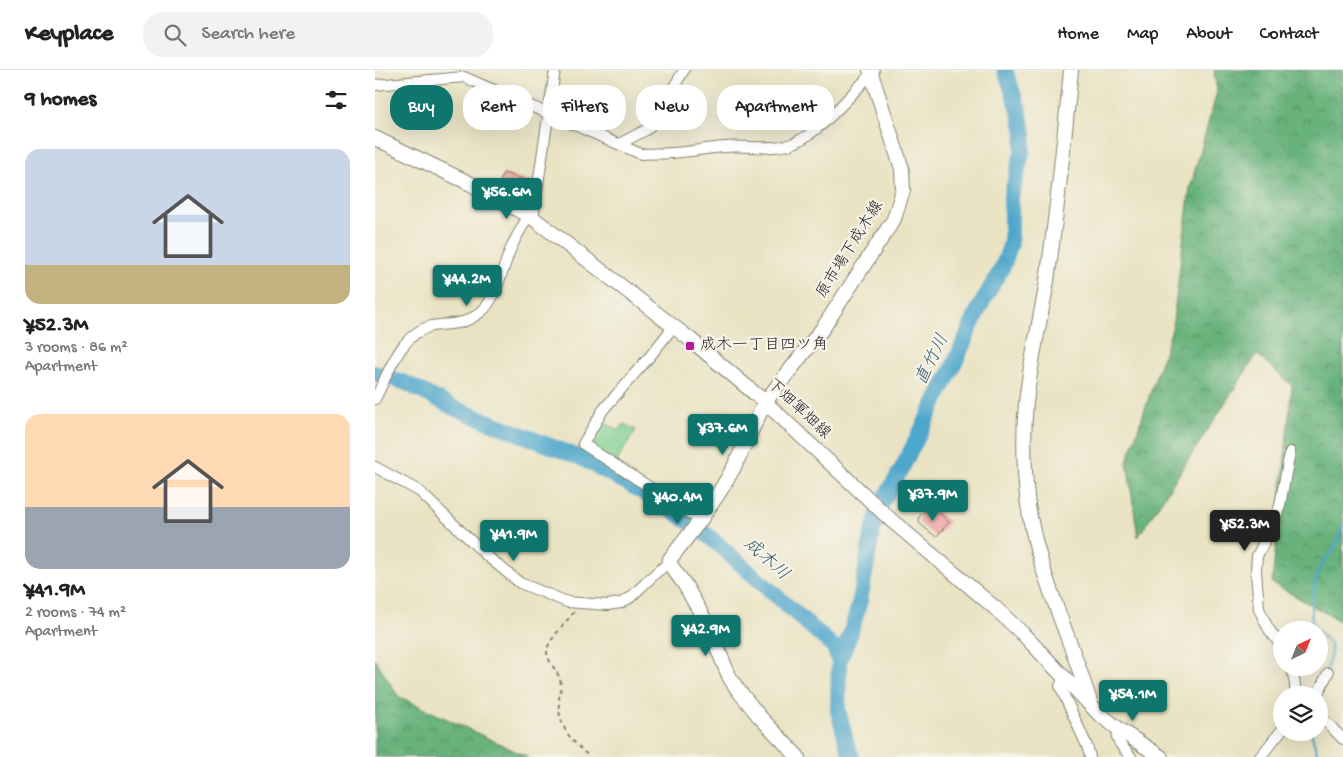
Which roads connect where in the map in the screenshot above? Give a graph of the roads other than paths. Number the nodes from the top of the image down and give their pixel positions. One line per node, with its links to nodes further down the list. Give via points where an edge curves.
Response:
1 (555, 70): 6 (street)
2 (684, 70): 11 (street, via 646,130)
3 (1071, 70): 22 (main road, via 1062,163 1046,286 1027,390 1023,441 1029,508 1038,551)
4 (872, 71): 11 (street, via 827,119 806,136 785,145 726,146 671,154 641,154); 15 (main road, 原市場下成木線, via 902,169 900,203 883,238 823,328)
5 (375, 85): 7 (street, via 464,77)
6 (553, 85)
7 (543, 111)
8 (545, 130): 12 (street)
9 (587, 130): 11 (street)
10 (375, 138): 12 (main road, 下畑軍畑線)
11 (619, 144)
12 (531, 217): 13 (main road, 下畑軍畑線); 14 (street, via 512,246 487,306 461,323 434,326 416,333 404,345)
13 (674, 326): 15 (main road, 下畑軍畑線); 18 (street, via 603,410 583,444)
14 (377, 395)
15 (765, 402): 18 (main road, 原市場下成木線, via 733,469); 21 (main road, 下畑軍畑線, via 872,504 994,607)
16 (1290, 452): 20 (street, via 1280,505 1257,556 1259,609)
17 (375, 467): 19 (street, via 419,490 487,556 520,582 567,602 621,604)
18 (700, 521): 19 (main road, 原市場下成木線)
19 (669, 564): 27 (main road, via 693,599 738,690)
20 (1273, 635)
21 (1064, 678): 22 (main road, 下畑軍畑線); 28 (street, via 1060,686)
22 (1091, 706): 24 (main road, 下畑軍畑線)
23 (1328, 724): 25 (street)
24 (1120, 730): 29 (street, via 1117,737); 30 (main road, 下畑軍畑線)
25 (1343, 739)
26 (1273, 741): 31 (street)
27 (798, 757)
28 (1090, 757)
29 (1131, 757)
30 (1161, 757)
31 (1260, 757)

